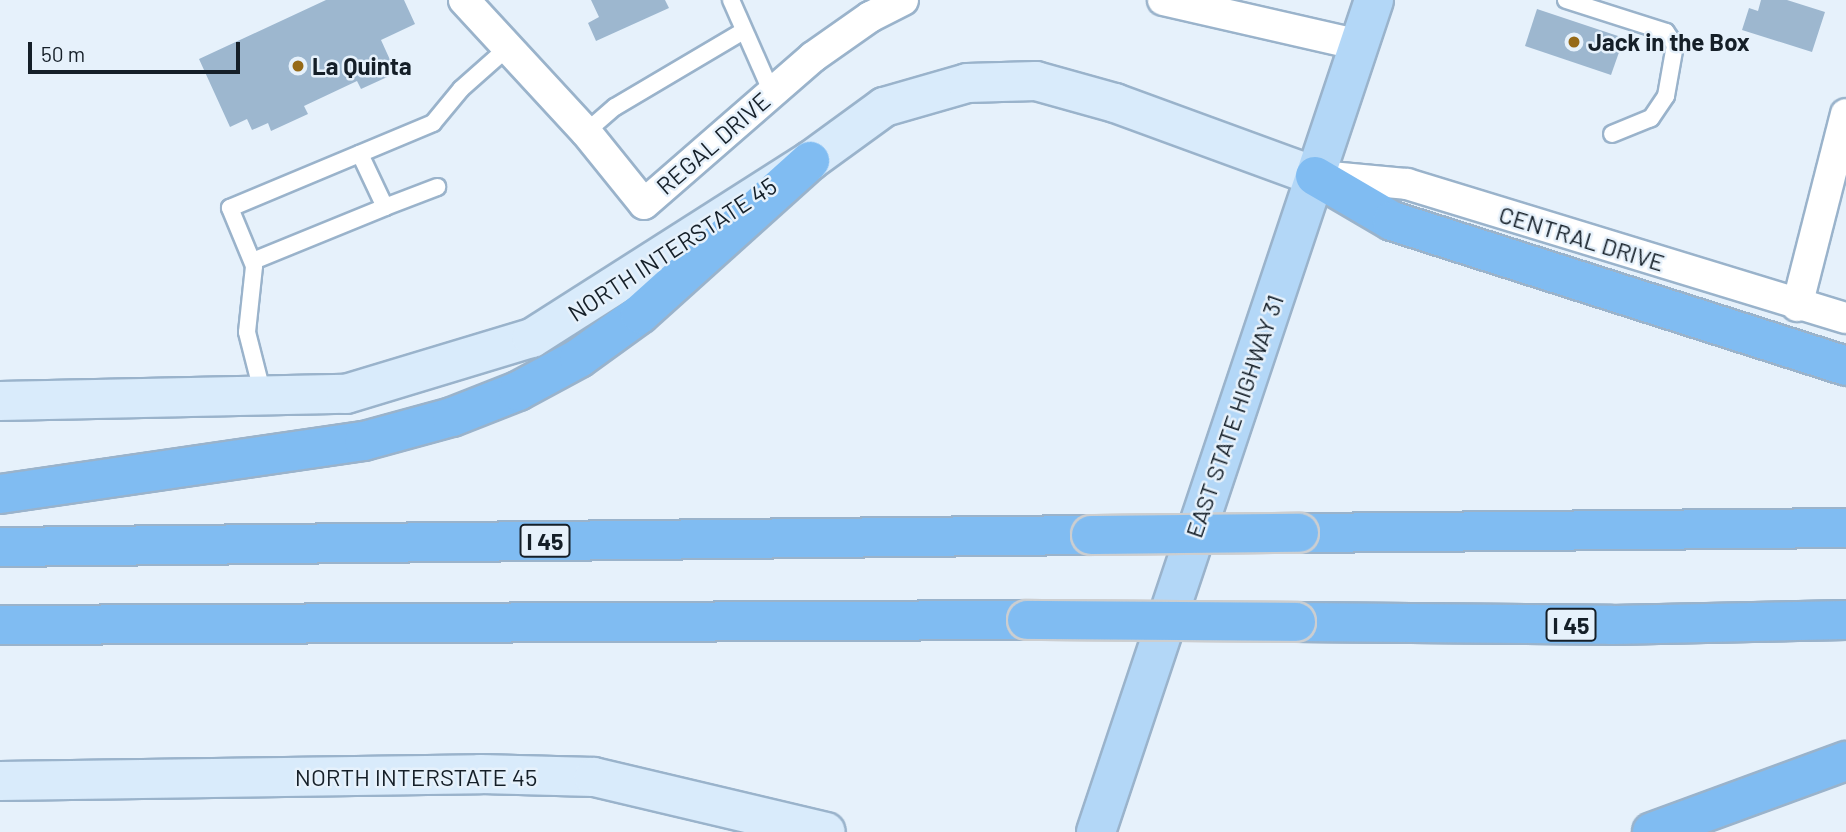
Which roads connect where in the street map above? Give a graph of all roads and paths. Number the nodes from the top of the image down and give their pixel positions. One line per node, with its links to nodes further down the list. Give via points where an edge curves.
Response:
1 (464, 0): 9 (street, REGAL DRIVE)
2 (731, 0): 7 (lane)
3 (902, 0): 10 (street, REGAL DRIVE, via 858,25)
4 (1164, 0): 8 (street)
5 (1374, 0): 8 (main road, EAST STATE HIGHWAY 31)
6 (1566, 0): 13 (lane, via 1666,32 1675,45 1666,96 1651,118)
7 (742, 32): 10 (lane); 12 (lane, via 615,107)
8 (1359, 45): 16 (main road, EAST STATE HIGHWAY 31)
9 (506, 49): 12 (street, REGAL DRIVE); 14 (lane, via 461,89 433,123)
10 (772, 93): 12 (street, REGAL DRIVE, via 644,204)
11 (1846, 114): 20 (street)
12 (586, 132)
13 (1612, 134)
14 (360, 153): 18 (lane); 19 (lane, via 230,208)
15 (810, 161): 16 (main road, NORTH INTERSTATE 45, via 884,107 967,83 1036,80 1115,103); 23 (main road, NORTH INTERSTATE 45, via 533,338 346,394); 25 (highway, via 640,314 579,358 519,391 452,417 364,441)
16 (1315, 176): 20 (street, CENTRAL DRIVE, via 1407,184); 22 (highway, via 1392,221); 34 (main road, EAST STATE HIGHWAY 31)
17 (437, 187): 18 (lane)
18 (385, 206): 19 (lane)
19 (253, 261): 23 (lane, via 247,331)
20 (1797, 306): 21 (street, CENTRAL DRIVE)
21 (1846, 318)
22 (1846, 366)
23 (263, 396): 24 (main road, NORTH INTERSTATE 45)
24 (0, 401)
25 (0, 494)
26 (1846, 528): 27 (highway, I 45, bridge)
27 (0, 547)
28 (1846, 620): 29 (highway, I 45, bridge, via 1612,625 1027,620)
29 (0, 625)
30 (1846, 761): 35 (highway)
31 (0, 782): 32 (main road, NORTH INTERSTATE 45, via 480,774 594,777)
32 (732, 820): 33 (main road, NORTH INTERSTATE 45)
33 (826, 832)
34 (1096, 832)
35 (1651, 832)

